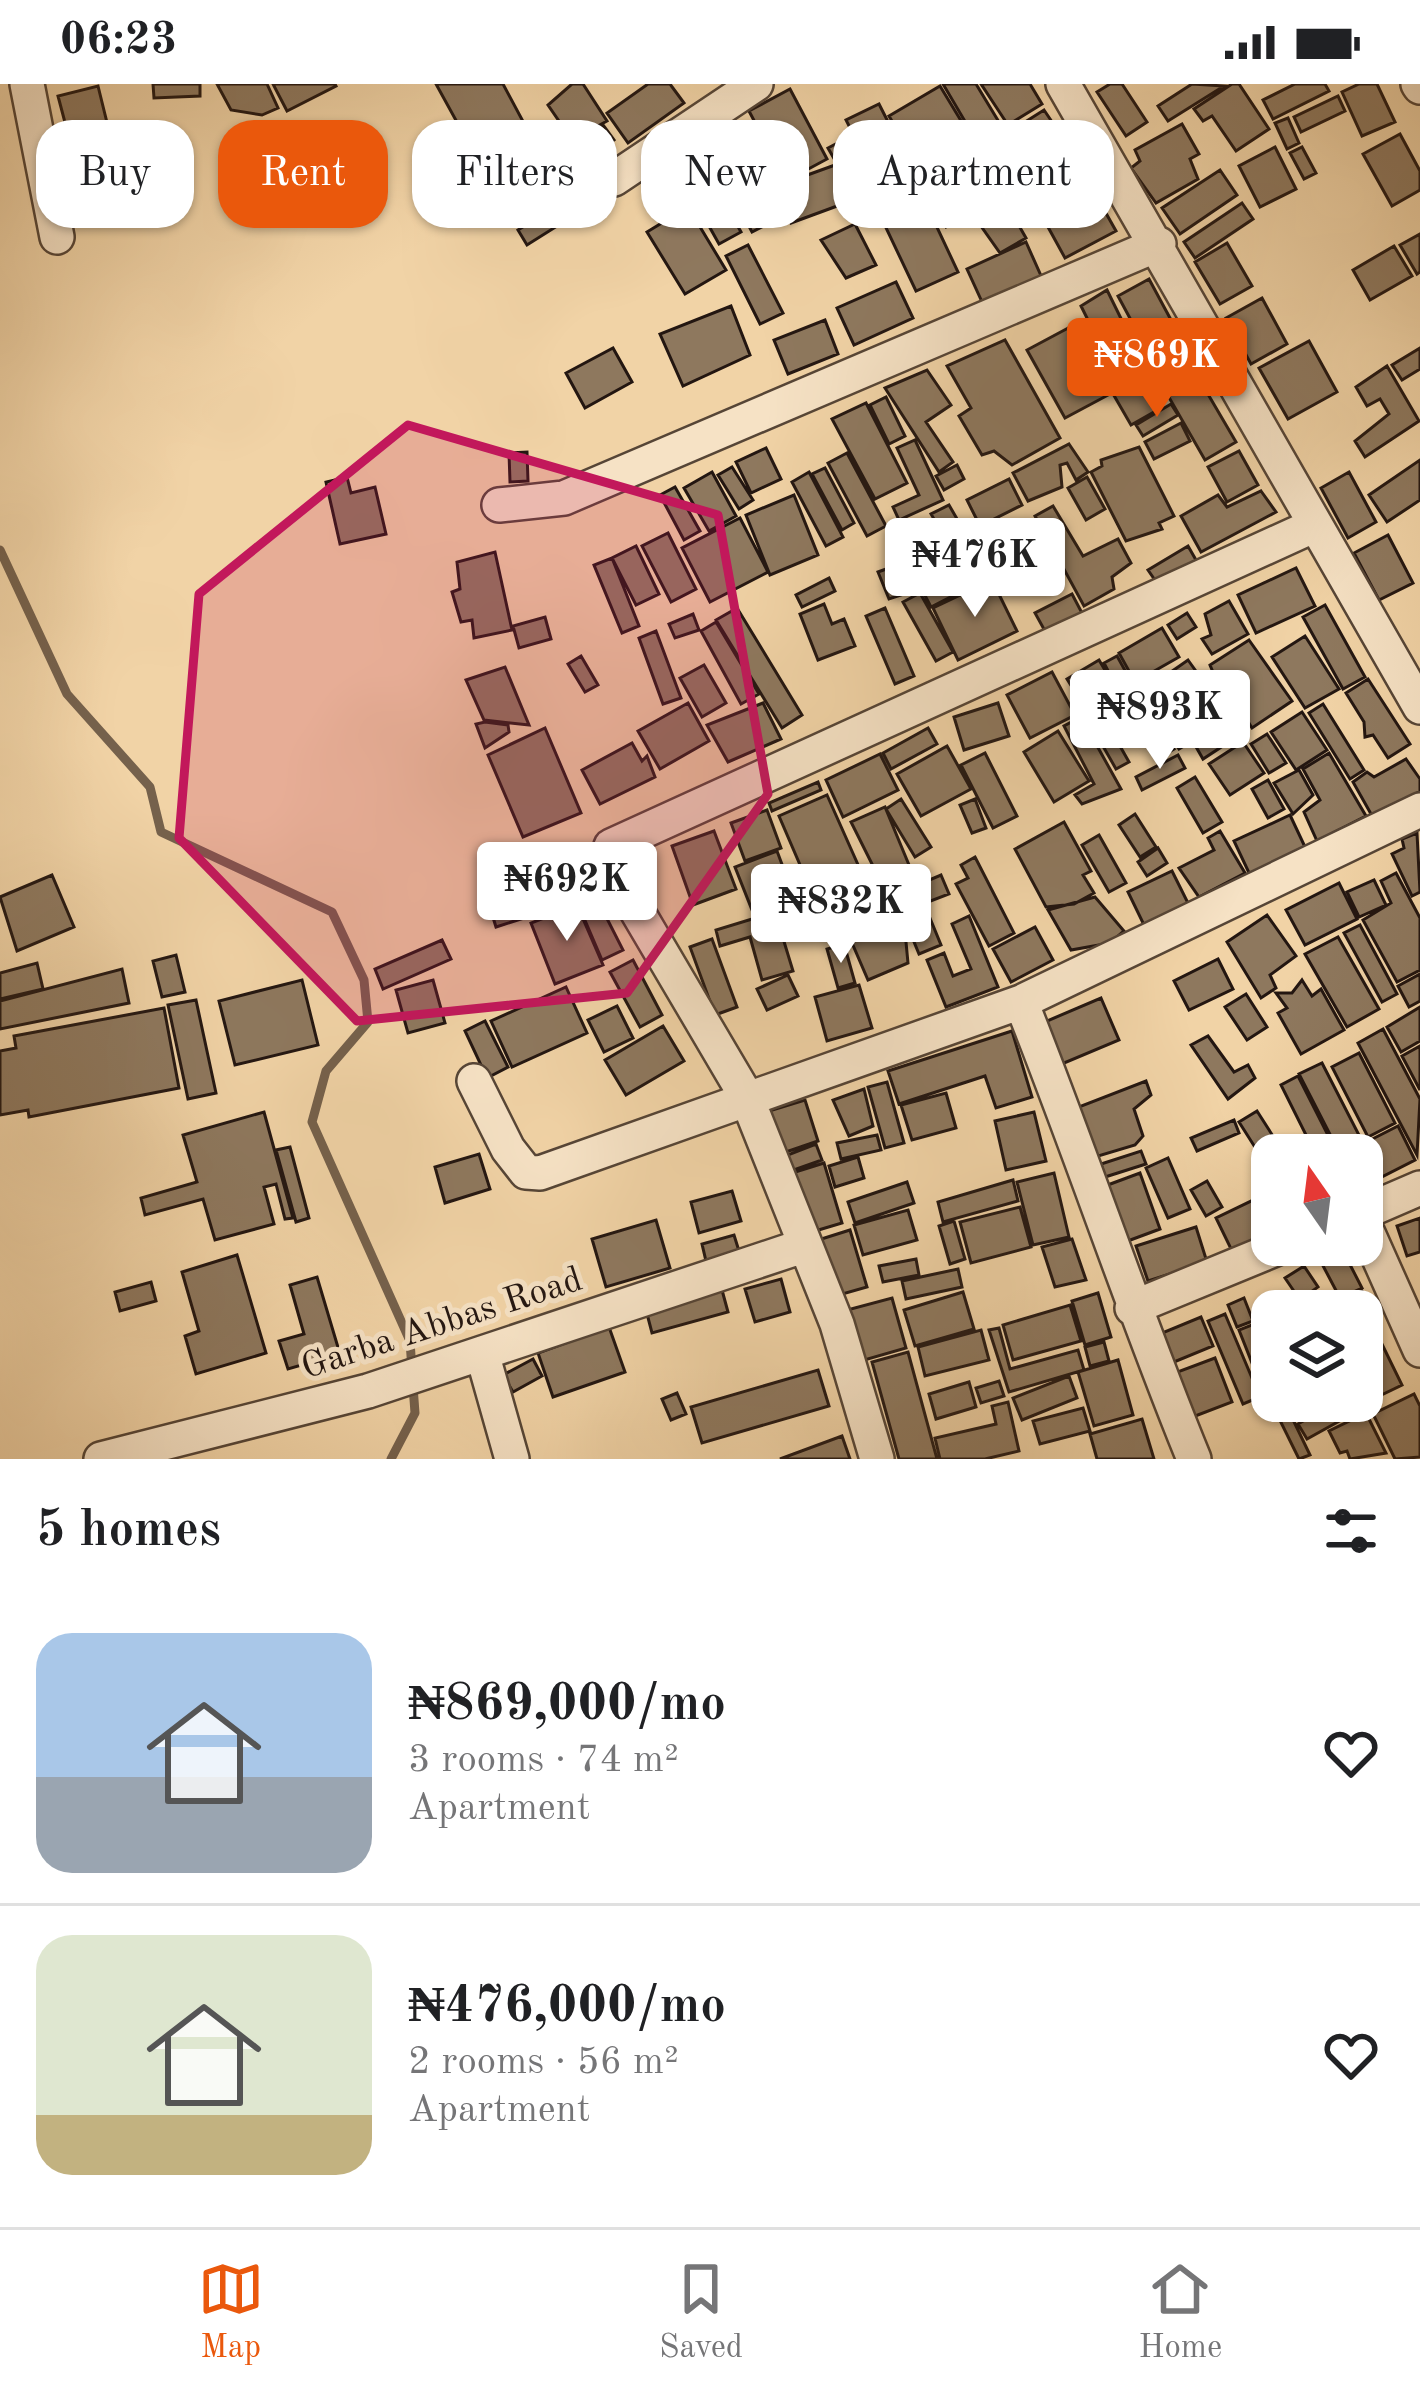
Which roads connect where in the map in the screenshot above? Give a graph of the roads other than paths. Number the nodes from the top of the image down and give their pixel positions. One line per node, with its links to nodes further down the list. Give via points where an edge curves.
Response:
1 (28, 84): 5 (street)
2 (755, 84): 4 (street)
3 (1063, 84): 6 (street)
4 (617, 177)
5 (57, 237)
6 (1159, 244): 7 (street, via 564,498); 8 (street)
7 (499, 505)
8 (1313, 526): 9 (street); 13 (street, via 611,846 624,890)
9 (1420, 707)
10 (1420, 811): 11 (street)
11 (1022, 1002): 13 (street); 19 (street, via 1087,1165)
12 (474, 1081): 13 (street, via 508,1149 526,1172 540,1174)
13 (746, 1096): 16 (street)
14 (1420, 1188): 15 (street)
15 (1383, 1206)
16 (803, 1246): 21 (street, Garba Abbas Road); 24 (street, via 837,1324)
17 (1251, 1259): 19 (street)
18 (1383, 1265): 20 (street)
19 (1132, 1308): 25 (street)
20 (1420, 1350)
21 (482, 1353): 22 (street, Garba Abbas Road); 23 (street)
22 (101, 1459)
23 (512, 1459)
24 (877, 1459)
25 (1194, 1459)

